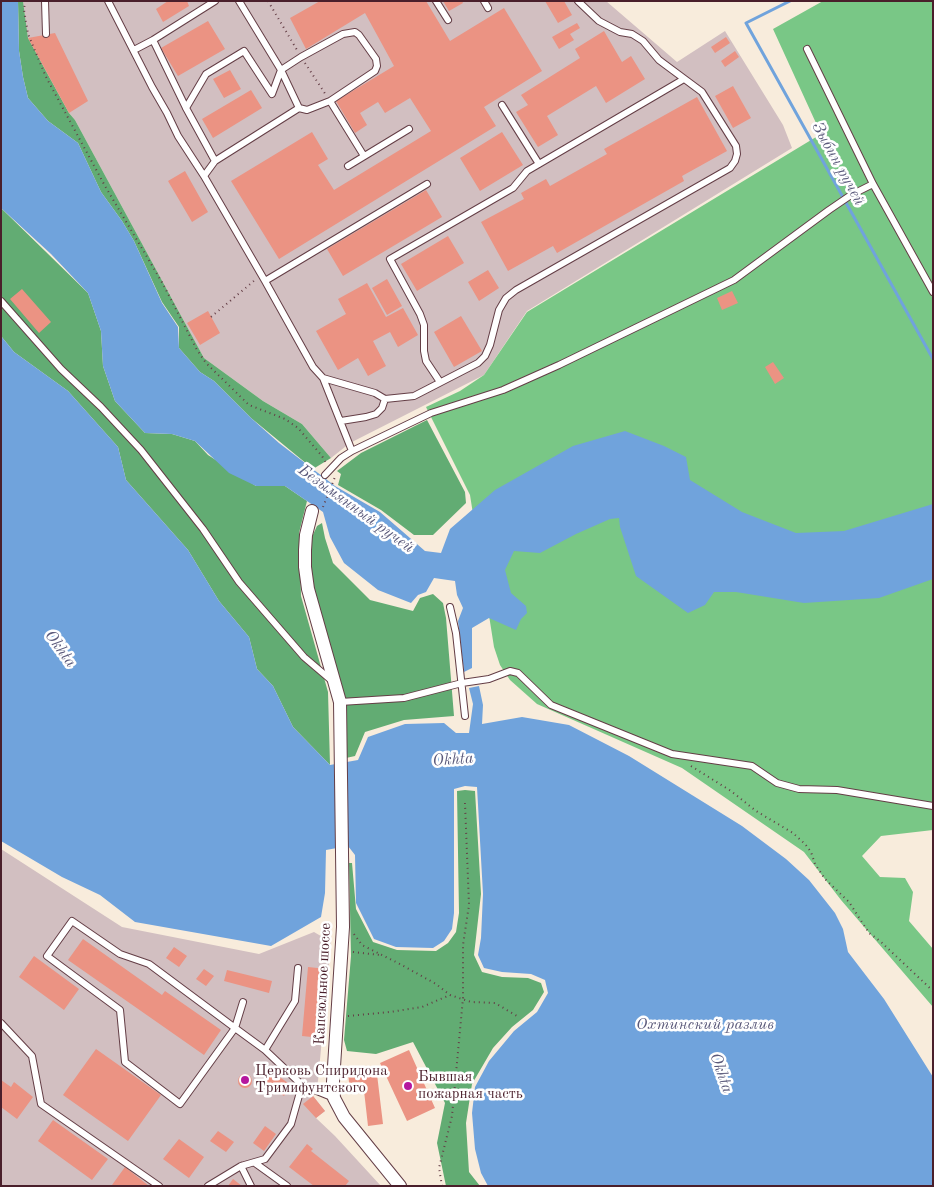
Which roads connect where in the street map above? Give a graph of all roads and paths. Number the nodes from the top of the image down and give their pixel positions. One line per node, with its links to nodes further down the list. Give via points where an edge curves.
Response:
1 (25, 1): 39 (path, via 28,34 46,77 163,284 196,350 249,405 285,419 298,428 322,456)
2 (45, 1): 11 (lane)
3 (108, 1): 14 (lane)
4 (215, 1): 12 (lane)
5 (239, 1): 15 (lane)
6 (436, 1): 10 (lane)
7 (484, 1): 9 (lane)
8 (578, 1): 16 (lane, via 599,21 643,41 659,60)
9 (488, 8)
10 (448, 20)
11 (46, 34)
12 (153, 40): 14 (lane); 19 (lane)
13 (807, 49): 28 (lane)
14 (134, 50): 26 (lane, via 178,136)
15 (281, 70): 17 (lane, via 343,34 355,32 376,58 377,66 372,74); 19 (lane, via 272,94 244,51 206,74); 20 (lane)
16 (684, 79): 24 (lane); 35 (lane, via 702,92 736,146 737,154 730,168 516,290 499,310 485,356)
17 (330, 101): 20 (lane, via 308,110); 22 (lane)
18 (502, 105): 24 (lane)
19 (186, 108): 23 (lane)
20 (299, 108): 23 (lane)
21 (409, 129): 22 (lane)
22 (364, 156): 25 (lane)
23 (215, 161): 26 (lane)
24 (539, 164): 35 (lane, via 527,171 513,188 390,259 420,314 424,325 426,361)
25 (348, 166)
26 (204, 176): 29 (lane)
27 (427, 184): 30 (lane)
28 (873, 184): 31 (lane); 38 (lane, via 829,210 734,280 559,365 503,390 431,413)
29 (261, 274): 30 (lane); 33 (path)
30 (266, 281): 34 (lane, via 313,367)
31 (933, 292)
32 (1, 301): 43 (lane, via 61,369 141,450 203,529 239,582 304,657)
33 (211, 317)
34 (323, 378): 36 (lane, via 368,391); 37 (lane)
35 (440, 382): 36 (lane, via 414,396)
36 (385, 400): 37 (lane, via 376,414)
37 (341, 421): 38 (lane)
38 (352, 451): 39 (lane)
39 (327, 473)
40 (333, 482): 41 (path)
41 (316, 511): 43 (street, via 306,535 305,567)
42 (450, 607): 44 (lane)
43 (334, 683): 45 (street)
44 (462, 684): 45 (lane, via 404,698); 46 (lane); 47 (lane, via 510,671 518,673 551,705)
45 (340, 702): 50 (street, Капсюльное шоссе)
46 (465, 716)
47 (672, 754): 49 (lane, via 752,766 777,783 799,789 837,790); 54 (path, via 793,833 811,852 814,864 825,880 849,902 869,933)
48 (465, 803): 56 (path, via 469,905 463,945)
49 (933, 806)
50 (343, 927): 51 (street, Капсюльное шоссе); 52 (path, via 362,945)
51 (343, 951): 52 (path); 58 (street, Капсюльное шоссе)
52 (382, 955): 55 (path)
53 (298, 968): 62 (lane, via 295,1000)
54 (933, 991)
55 (450, 995): 56 (path); 58 (path, via 422,1007)
56 (463, 998): 59 (path, via 471,1002 495,1003); 72 (path, via 452,1116 439,1168)
57 (243, 1002): 61 (lane)
58 (338, 1016): 64 (street, Капсюльное шоссе)
59 (517, 1016)
60 (1, 1023): 67 (lane, via 32,1056 41,1104)
61 (234, 1028): 61 (lane, via 180,1104 125,1062 120,1010 47,956 72,921 120,954 149,964); 62 (lane)
62 (265, 1050): 63 (lane)
63 (302, 1085): 64 (lane); 65 (lane, via 291,1124 265,1160)
64 (334, 1098): 71 (street, Капсюльное шоссе, via 338,1108)
65 (255, 1163): 66 (lane); 70 (lane)
66 (241, 1166): 68 (lane); 69 (lane)
67 (159, 1186)
68 (208, 1186)
69 (251, 1186)
70 (287, 1186)
71 (400, 1186)
72 (442, 1186)

